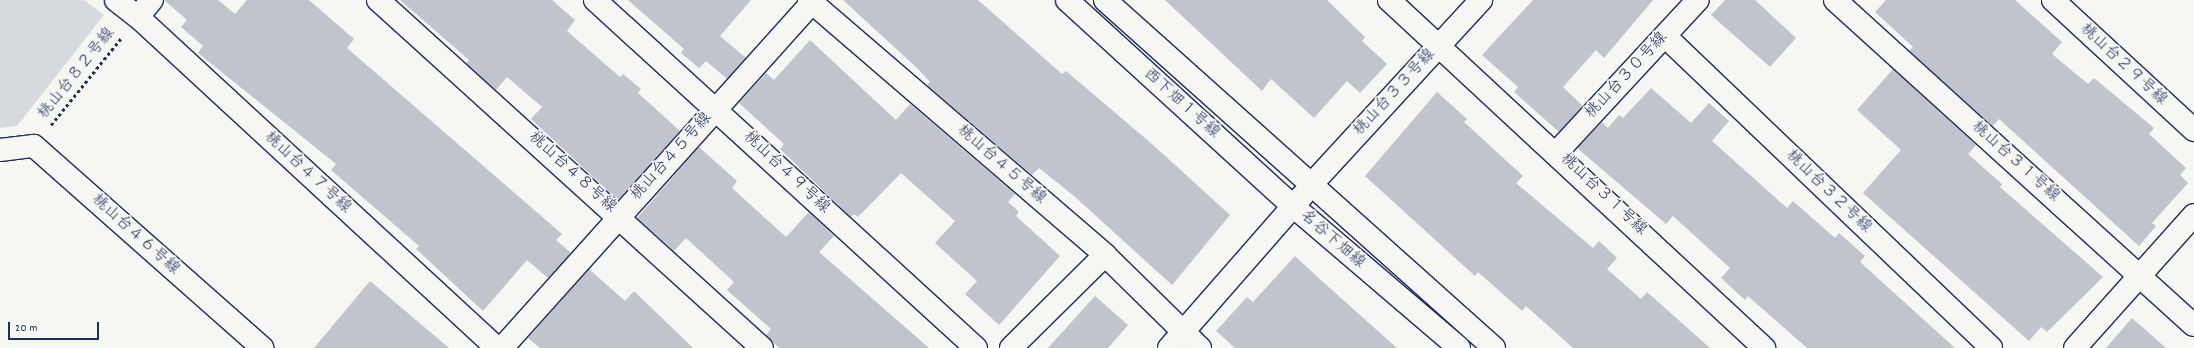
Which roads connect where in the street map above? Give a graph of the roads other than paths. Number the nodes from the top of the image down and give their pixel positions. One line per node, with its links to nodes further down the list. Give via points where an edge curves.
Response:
1 (116, 0): 13 (street, 桃山台４７号線)
2 (152, 0): 13 (street)
3 (378, 0): 22 (street, 桃山台４８号線)
4 (595, 0): 16 (street, 桃山台４９号線)
5 (1068, 0): 21 (street, 西下畑１号線)
6 (1105, 0): 20 (street, 西下畑１号線)
7 (1389, 0): 15 (street, 桃山台３１号線)
8 (1481, 0): 15 (street, 桃山台３３号線)
9 (1698, 0): 14 (street, 桃山台３０号線)
10 (1835, 0): 25 (street, 桃山台３１号線)
11 (2052, 0): 17 (street, 桃山台２９号線)
12 (810, 2): 16 (street, 桃山台４５号線); 24 (street, 桃山台４５号線)
13 (138, 17): 29 (street, 桃山台４７号線)
14 (1665, 36): 19 (street, 桃山台３０号線); 38 (street, 桃山台３２号線)
15 (1439, 45): 19 (street, 桃山台３１号線); 20 (street, 桃山台３３号線)
16 (716, 108): 22 (street, 桃山台４５号線); 32 (street, 桃山台４９号線)
17 (2194, 130)
18 (0, 150): 28 (street, 桃山台４６号線, via 34,146)
19 (1557, 152): 37 (street, 桃山台３１号線)
20 (1310, 186): 21 (street, 桃山台３３号線); 36 (street, 名谷下畑線)
21 (1294, 207): 27 (street, 名谷下畑線); 35 (street, 名谷下畑線)
22 (619, 215): 30 (street, 桃山台４５号線); 31 (street, 桃山台４８号線)
23 (2194, 215): 25 (street)
24 (1105, 255): 27 (street, 桃山台４５号線); 33 (street)
25 (2142, 277): 26 (street, 桃山台３１号線); 39 (street)
26 (2194, 325)
27 (1176, 340): 34 (street, 桃山台４５号線)
28 (262, 348)
29 (497, 348)
30 (502, 348)
31 (762, 348)
32 (976, 348)
33 (1011, 348)
34 (1200, 348)
35 (1459, 348)
36 (1494, 348)
37 (1764, 348)
38 (1991, 348)
39 (2076, 348)

